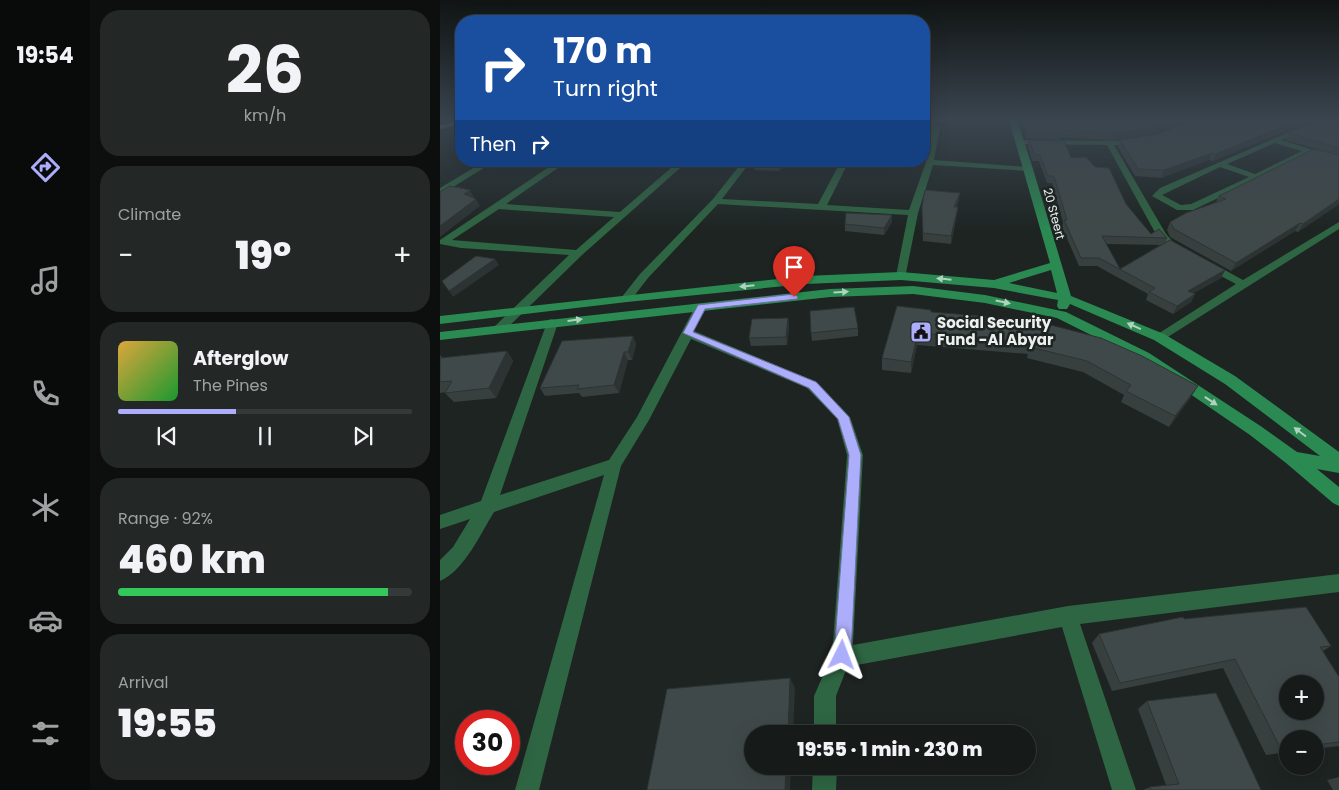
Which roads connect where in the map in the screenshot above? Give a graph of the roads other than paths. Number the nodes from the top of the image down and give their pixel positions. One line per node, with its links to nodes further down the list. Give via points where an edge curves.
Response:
1 (931, 157): 6 (street)
2 (1025, 157): 14 (street, 20 Steert)
3 (1117, 157): 24 (street, via 1162,236)
4 (1238, 157): 7 (street)
5 (1297, 157): 15 (street)
6 (930, 162): 14 (street)
7 (1221, 164): 15 (street); 15 (street, via 1156,196 1187,209 1202,205)
8 (481, 167): 16 (street)
9 (555, 167): 18 (street)
10 (677, 167): 21 (street)
11 (742, 167): 17 (street)
12 (842, 167): 19 (street)
13 (928, 167): 20 (street)
14 (1029, 169): 27 (street, 20 Steert)
15 (1257, 177)
16 (440, 192)
17 (716, 200): 19 (street); 31 (street)
18 (498, 206): 21 (street); 23 (street)
19 (821, 207): 20 (street)
20 (912, 213): 28 (street)
21 (622, 215): 25 (street)
22 (1339, 224): 30 (street)
23 (441, 242): 25 (street)
24 (1179, 250)
25 (578, 253): 34 (street)
26 (1195, 258): 30 (street)
27 (1056, 265): 29 (street); 32 (street, 20 Steert)
28 (901, 276): 29 (street, one-way to 28); 31 (street, one-way to 31, via 805,280)
29 (994, 284): 32 (street)
30 (1243, 284): 41 (street)
31 (627, 298): 34 (street)
32 (1065, 298): 35 (street, 20 Steert); 41 (street, one-way to 32)
33 (701, 307): 35 (street, one-way to 35, via 830,292 913,290); 37 (street, one-way to 33); 39 (street)
34 (518, 312): 36 (street); 38 (street)
35 (1061, 314): 42 (street, one-way to 42, via 1144,356)
36 (440, 320)
37 (552, 323): 38 (street); 47 (street)
38 (499, 329): 40 (street)
39 (688, 333): 44 (street); 52 (street, via 812,385 843,417 855,455)
40 (440, 336)
41 (1159, 337): 43 (street, one-way to 41, via 1230,380)
42 (1292, 458): 45 (street); 46 (street)
43 (1339, 461)
44 (614, 465): 47 (street); 55 (street)
45 (1339, 466)
46 (1339, 498)
47 (488, 506): 48 (street); 49 (street, via 459,552)
48 (440, 522)
49 (440, 572)
50 (1339, 583): 51 (street)
51 (1068, 616): 52 (street, via 857,655); 57 (street)
52 (842, 655): 53 (street, via 825,696)
53 (825, 725)
54 (825, 775): 56 (street)
55 (527, 790)
56 (824, 790)
57 (1124, 790)

